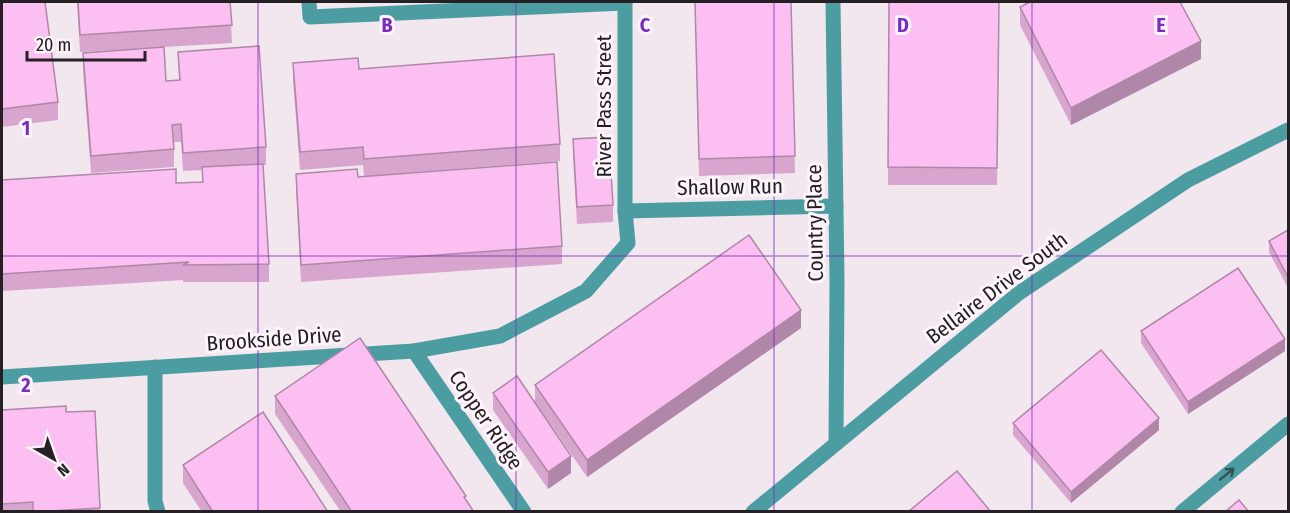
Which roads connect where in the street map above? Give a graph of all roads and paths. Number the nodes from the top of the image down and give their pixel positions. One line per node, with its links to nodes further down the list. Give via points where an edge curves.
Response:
1 (309, 2): 2 (street, via 310,17)
2 (625, 2): 6 (street, River Pass Street)
3 (833, 2): 5 (street, Country Place)
4 (1288, 130): 11 (street, Bellaire Drive South, via 1188,180 1019,293)
5 (836, 206): 6 (street, Shallow Run); 11 (street, Country Place)
6 (625, 211): 7 (street, Brookside Drive, via 628,243 586,291 500,336)
7 (414, 351): 8 (street, Brookside Drive); 13 (street, Copper Ridge)
8 (155, 367): 9 (street, Brookside Drive); 12 (street)
9 (2, 377)
10 (1288, 424): 15 (street, one-way to 10)
11 (836, 443): 14 (street, Bellaire Drive South)
12 (158, 512)
13 (524, 512)
14 (753, 512)
15 (1182, 512)

